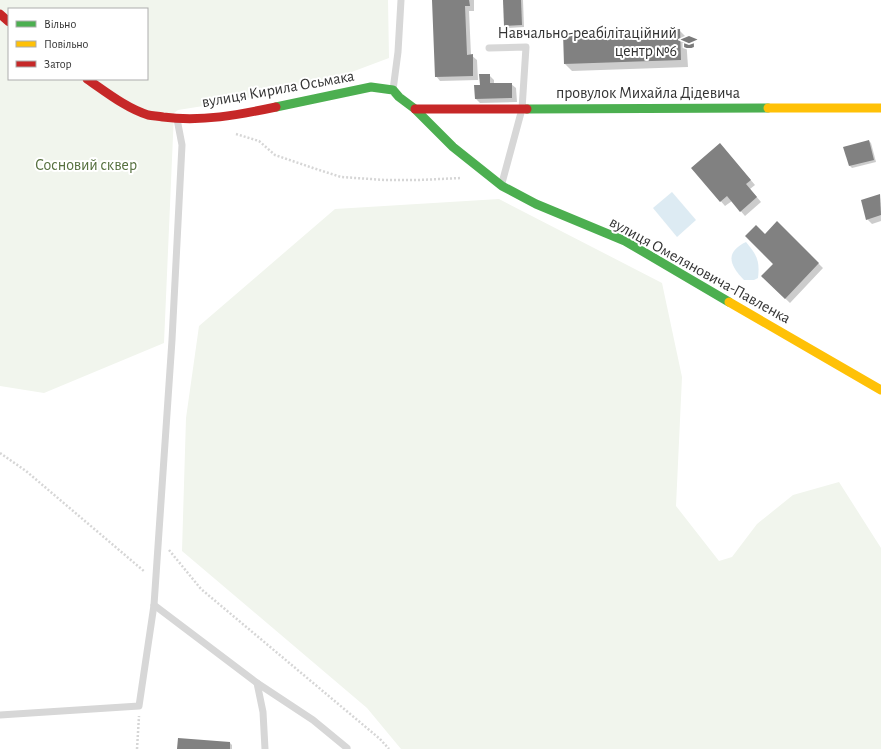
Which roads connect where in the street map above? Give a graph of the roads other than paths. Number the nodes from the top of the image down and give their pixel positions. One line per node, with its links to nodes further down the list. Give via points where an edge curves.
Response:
1 (401, 0): 6 (lane, via 398,52)
2 (0, 14): 3 (street)
3 (8, 21)
4 (489, 48): 9 (lane, via 526,47)
5 (89, 80): 10 (street, вулиця Кирила Осьмака, via 122,103 148,115)
6 (392, 90): 8 (street, вулиця Омеляновича-Павленка); 10 (street, вулиця Кирила Осьмака, via 371,87 236,115)
7 (881, 108): 9 (street, провулок Михайла Дідевича)
8 (415, 109): 9 (street, провулок Михайла Дідевича); 11 (street, вулиця Омеляновича-Павленка, via 453,147)
9 (522, 109): 11 (lane)
10 (177, 119): 13 (lane, via 182,145)
11 (502, 186): 12 (street, вулиця Омеляновича-Павленка, via 536,204 624,241)
12 (881, 390)
13 (154, 605): 14 (lane); 15 (lane, via 139,706)
14 (257, 683): 16 (lane, via 313,720); 17 (lane, via 263,712)
15 (0, 715)
16 (347, 748)
17 (265, 749)

